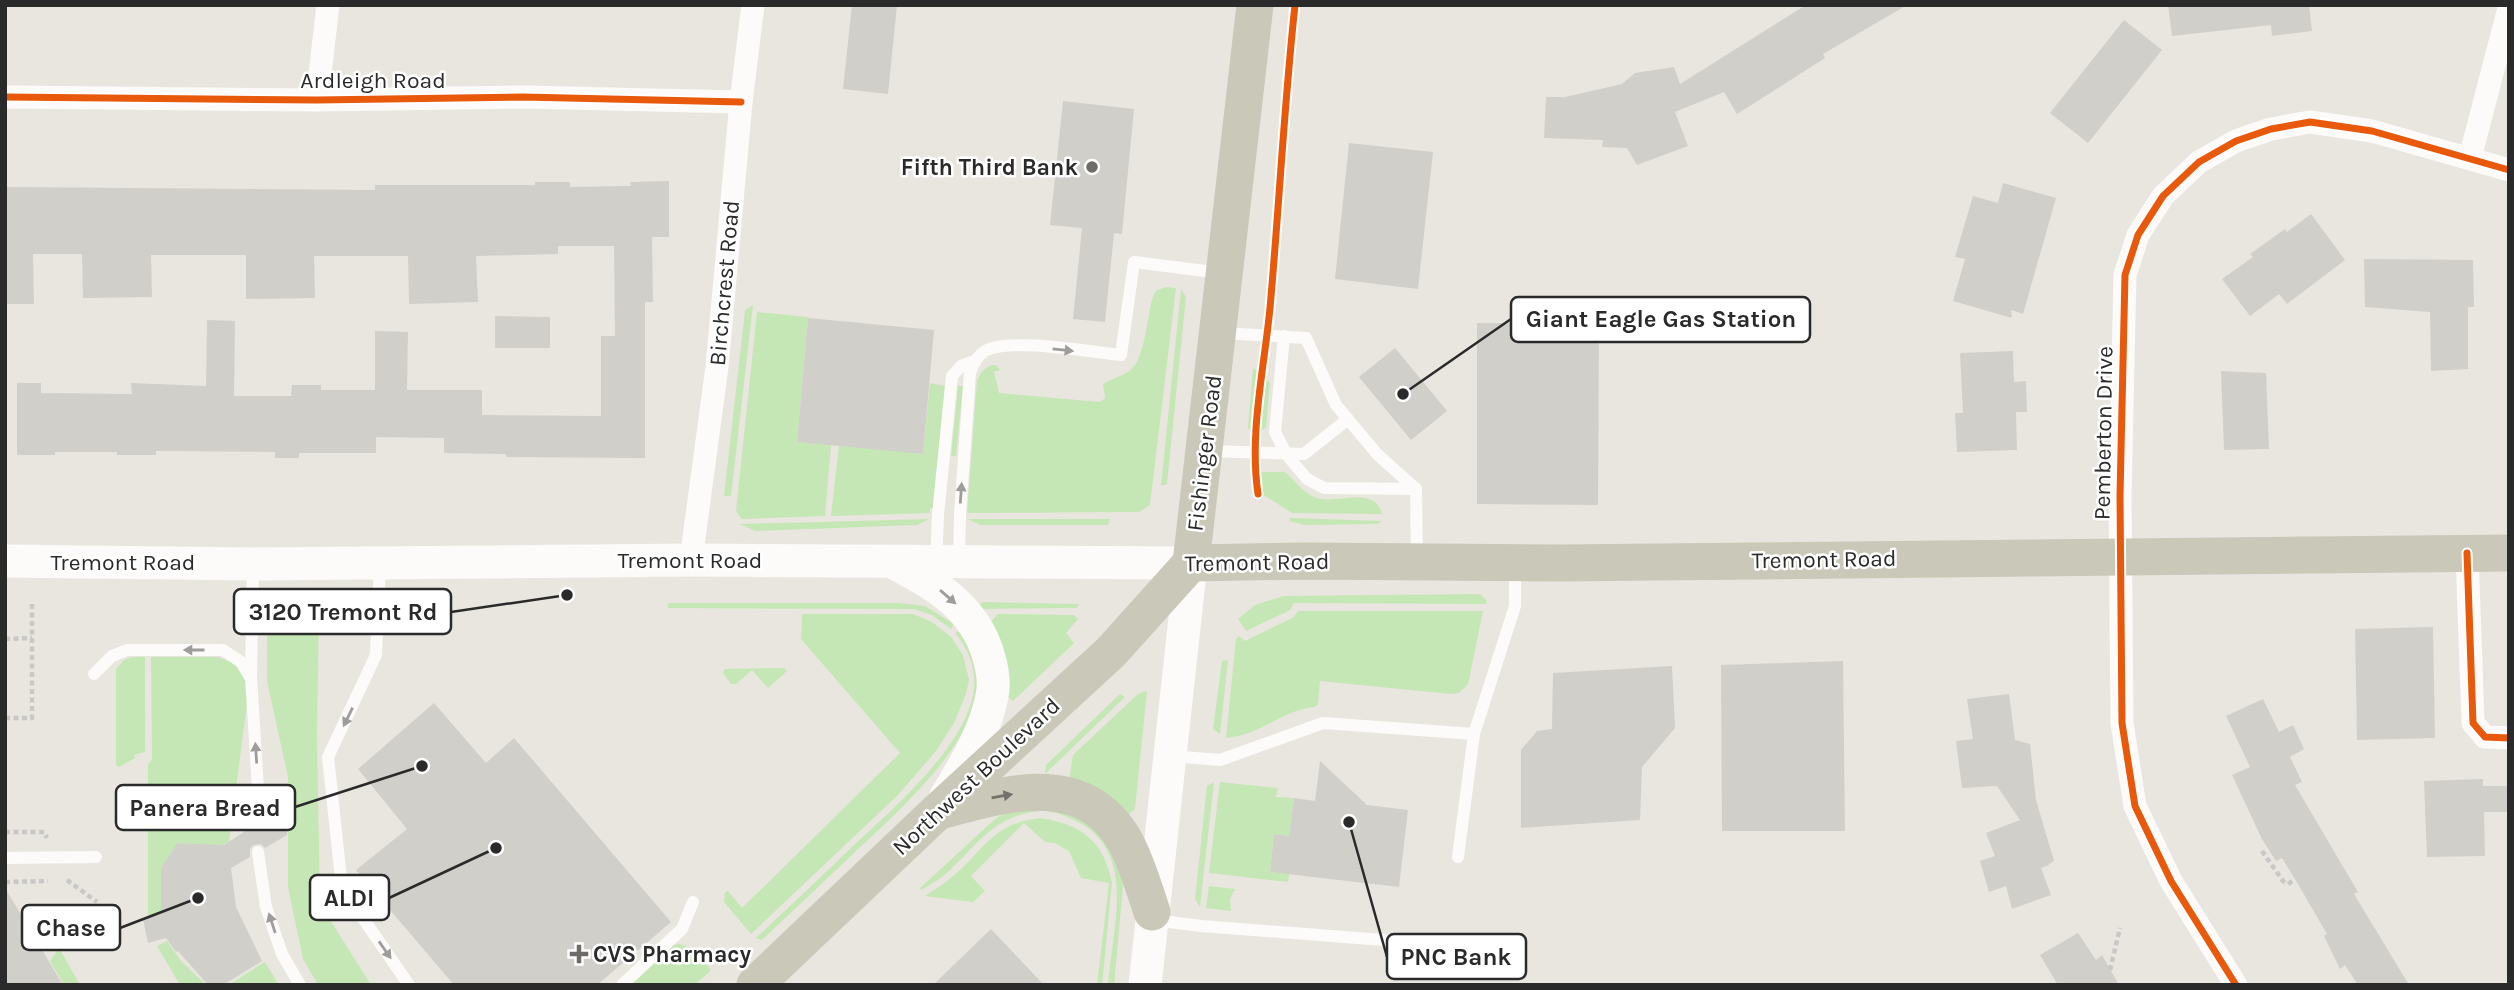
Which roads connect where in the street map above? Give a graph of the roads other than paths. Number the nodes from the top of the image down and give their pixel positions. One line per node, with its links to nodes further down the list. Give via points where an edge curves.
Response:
1 (328, 5): 6 (street)
2 (753, 5): 7 (street, Birchcrest Road)
3 (1255, 5): 10 (main road, Fishinger Road)
4 (2509, 8): 8 (street)
5 (5, 97): 6 (street, Ardleigh Road)
6 (317, 100): 7 (street, Ardleigh Road, via 523,97)
7 (741, 102): 21 (street, Birchcrest Road, via 717,367)
8 (2470, 158): 9 (street, Pemberton Drive); 20 (street, Pemberton Drive, via 2372,131 2310,122 2236,141 2199,162 2163,196 2138,235 2125,275)
9 (2509, 170)
10 (1225, 274): 11 (main road, Fishinger Road); 13 (lane, one-way to 10, via 1003,344 1121,355 1134,262)
11 (1218, 333): 12 (lane); 15 (main road, Fishinger Road)
12 (1284, 336): 14 (lane, via 1306,338 1336,405); 16 (lane, via 1275,432)
13 (975, 361): 24 (lane, one-way to 13, via 960,515 970,373); 24 (lane, via 952,376 938,516)
14 (1348, 419): 16 (lane, via 1304,454); 17 (lane, via 1378,455)
15 (1204, 450): 16 (lane); 28 (main road, Fishinger Road)
16 (1286, 454): 17 (lane, via 1307,479 1324,488)
17 (1416, 489): 25 (lane)
18 (2467, 553): 19 (main road, Tremont Road); 20 (main road, Tremont Road); 33 (street, via 2473,723 2485,737)
19 (2509, 553)
20 (2122, 556): 26 (main road, Tremont Road); 49 (street, Pemberton Drive, via 2122,723 2135,806 2171,881)
21 (691, 560): 23 (main road, Tremont Road); 27 (main road, Tremont Road)
22 (5, 561): 29 (main road, Tremont Road)
23 (890, 561): 24 (main road, Tremont Road); 35 (main road, one-way to 35, via 927,580 969,616 984,639 992,666 993,694 984,724)
24 (948, 562): 28 (main road, Tremont Road)
25 (1417, 562): 26 (main road, Tremont Road); 28 (main road, Tremont Road)
26 (1516, 562): 32 (lane, via 1516,606)
27 (380, 563): 29 (main road, Tremont Road); 45 (lane, one-way to 45, via 376,655 328,757 342,888)
28 (1191, 563): 34 (main road, Fishinger Road); 35 (main road, Northwest Boulevard, via 1111,652)
29 (253, 564): 31 (lane)
30 (94, 674): 31 (lane, one-way to 30, via 241,662 223,650 127,650 112,656)
31 (251, 677): 36 (lane, one-way to 31)
32 (1474, 734): 34 (lane, via 1324,723 1220,760); 40 (lane)
33 (2509, 738)
34 (1170, 756): 42 (main road, Fishinger Road)
35 (936, 813): 42 (main road, one-way to 42, via 986,799 1049,791 1089,803 1124,839); 47 (main road, Northwest Boulevard)
36 (260, 821)
37 (258, 852): 44 (lane, one-way to 37, via 282,954 266,907)
38 (96, 857): 39 (lane)
39 (5, 858)
40 (1458, 858)
41 (693, 902): 46 (lane, via 682,929)
42 (1151, 916): 43 (lane, via 1201,926); 48 (main road, Fishinger Road)
43 (1461, 946)
44 (300, 985)
45 (409, 985)
46 (622, 985)
47 (755, 985)
48 (1145, 985)
49 (2236, 985)

